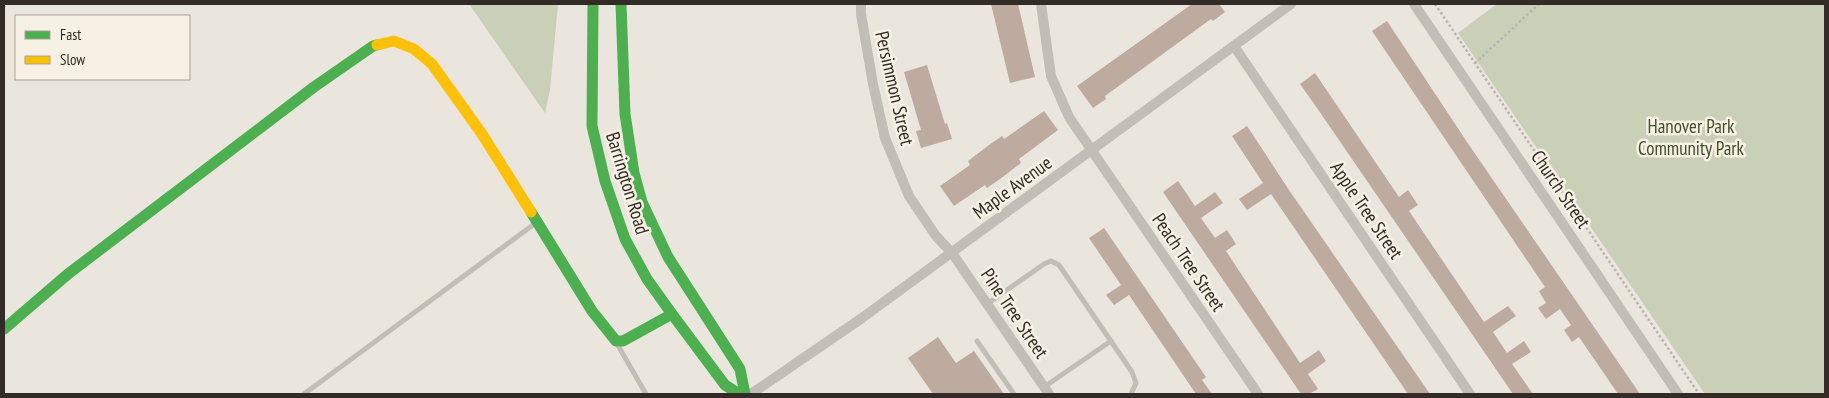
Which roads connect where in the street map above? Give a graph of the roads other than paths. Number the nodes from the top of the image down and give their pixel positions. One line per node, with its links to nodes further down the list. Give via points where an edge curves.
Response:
1 (593, 4): 12 (street, Barrington Road, via 592,126 605,181 625,239 647,279)
2 (621, 4): 21 (street, Barrington Road, via 625,114 642,202 668,258 740,369)
3 (861, 4): 10 (street, Persimmon Street, via 872,84 885,138 909,196 936,236)
4 (1041, 4): 8 (street, Peach Tree Street, via 1051,76 1069,117)
5 (1291, 4): 7 (street, Maple Avenue)
6 (1414, 4): 27 (street, Church Street)
7 (1234, 46): 8 (street, Maple Avenue); 26 (street, Apple Tree Street)
8 (1091, 150): 10 (street, Maple Avenue); 25 (street, Peach Tree Street)
9 (537, 222): 13 (street, via 482,134 432,64 414,49 394,41 373,46 314,87 68,274); 16 (street, via 592,311); 18 (lane)
10 (952, 252): 11 (street, Pine Tree Street); 22 (street, Maple Avenue)
11 (987, 304): 15 (lane, via 1051,261 1059,265); 17 (street, Pine Tree Street)
12 (672, 314): 16 (street); 20 (street, Barrington Road, via 725,385)
13 (4, 330)
14 (977, 341): 23 (lane)
15 (1111, 341): 17 (lane); 24 (lane, via 1132,372 1136,383)
16 (616, 342): 19 (lane)
17 (1046, 391)
18 (304, 394)
19 (646, 394)
20 (739, 394)
21 (745, 394)
22 (751, 394)
23 (1014, 394)
24 (1132, 394)
25 (1258, 394)
26 (1470, 394)
27 (1678, 394)

